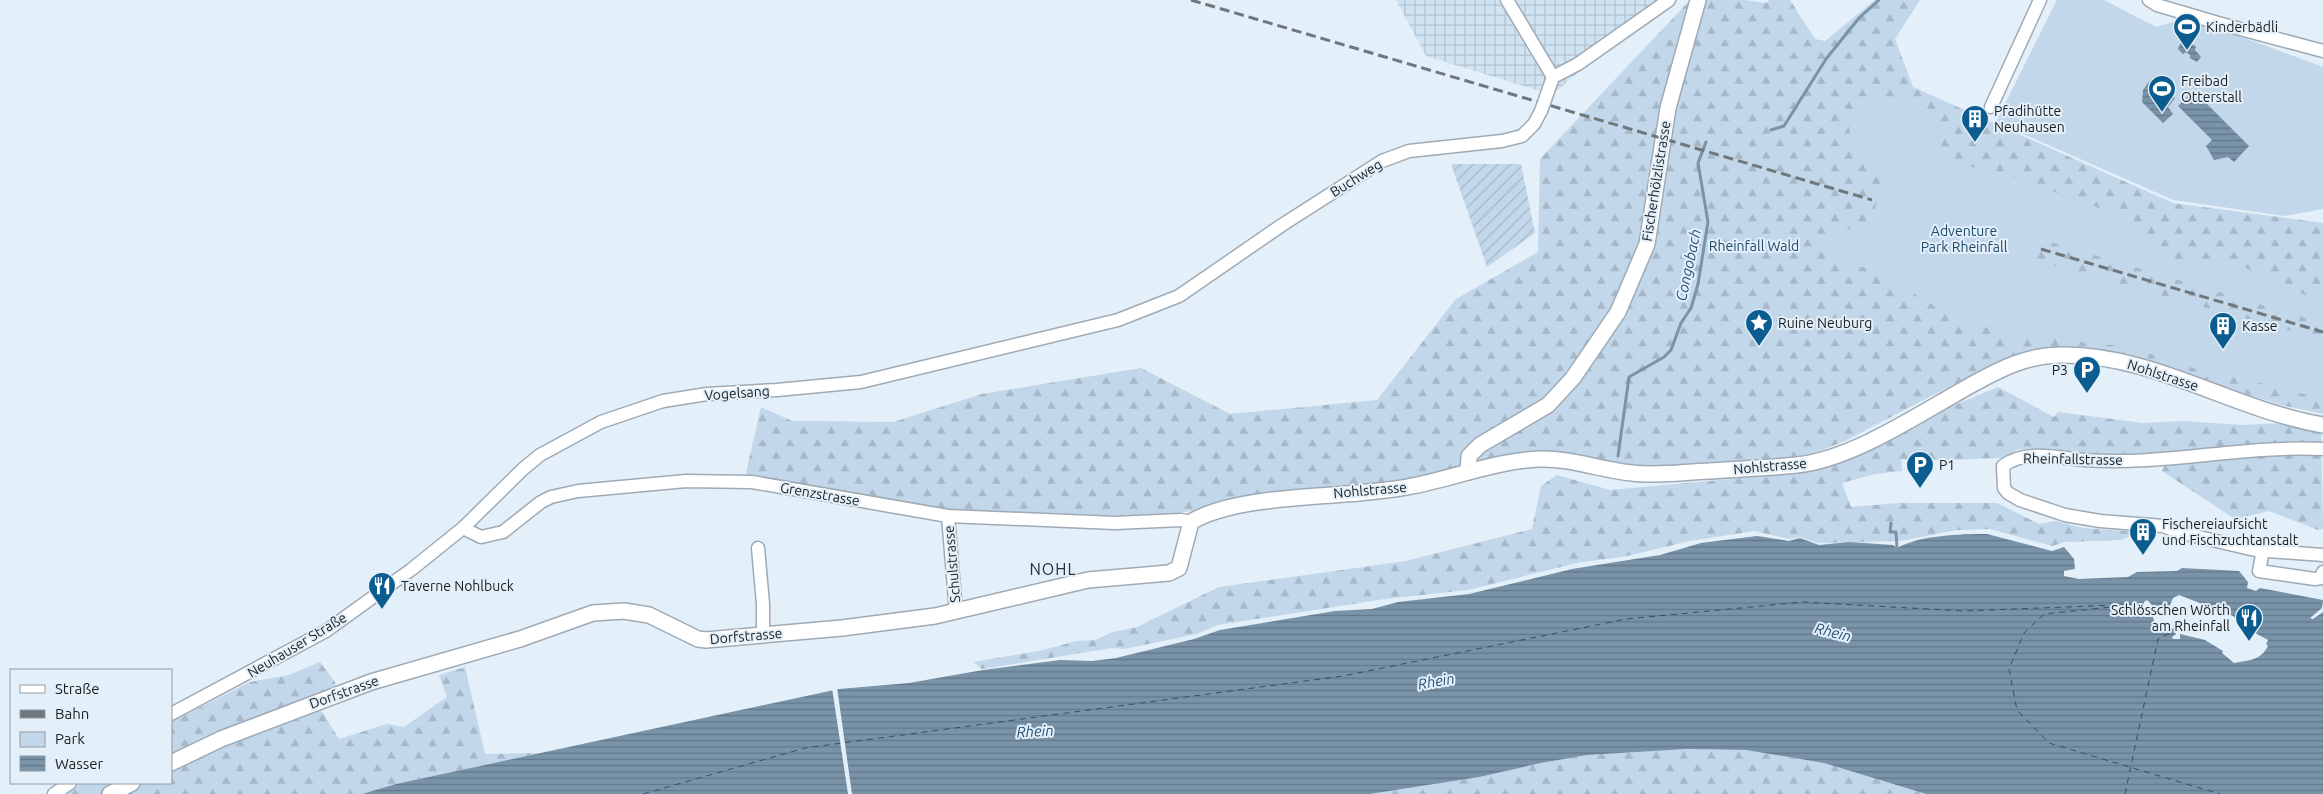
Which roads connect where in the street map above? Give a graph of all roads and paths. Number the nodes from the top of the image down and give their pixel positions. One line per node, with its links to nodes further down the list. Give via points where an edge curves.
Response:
1 (1507, 0): 7 (street)
2 (1669, 0): 7 (street, via 1578,64)
3 (1698, 0): 12 (street, Fischerhölzlistrasse, via 1668,108 1647,244 1618,312 1573,378 1548,405 1480,446 1469,456)
4 (2040, 0): 8 (street)
5 (2149, 0): 6 (street, via 2218,24)
6 (2323, 50)
7 (1553, 77): 9 (street, Buchweg, bridge, via 1542,111 1522,136 1409,151 1382,161 1179,296 1118,320)
8 (1991, 107)
9 (1047, 337): 15 (street, Vogelsang, via 861,382 707,394 662,401 601,422 540,455)
10 (2323, 425): 12 (street, Nohlstrasse, via 2249,406 2135,365 2088,356 2045,356 2014,363 1856,448 1814,463 1649,474 1537,459)
11 (2323, 449): 17 (street, Rheinfallstrasse, via 2296,448 2163,460 2019,457 2004,466 2004,488 2020,500 2080,518 2163,526 2182,534)
12 (1468, 472): 14 (street, Nohlstrasse, via 1410,487 1310,495 1230,508 1210,512)
13 (948, 516): 14 (street, Grenzstrasse, via 1115,523); 15 (street, Grenzstrasse, via 752,482 686,481 564,494 541,502 503,532 480,537); 20 (street, Schulstrasse)
14 (1192, 522): 20 (street, Dorfstrasse, via 1179,568 1169,573 1088,580)
15 (463, 528): 22 (street, Neuhauser Straße, via 326,631)
16 (758, 548): 21 (street)
17 (2263, 550): 18 (street); 19 (street, via 2259,571 2315,580 2321,578)
18 (2323, 554)
19 (2323, 572)
20 (956, 612): 21 (street, Dorfstrasse)
21 (763, 635): 23 (street, Dorfstrasse, via 698,639 649,615 624,611 593,613 520,639 371,682 230,736)
22 (172, 713)
23 (172, 763)
24 (69, 784): 26 (street)
25 (130, 784): 27 (street)
26 (54, 794)
27 (110, 794)

